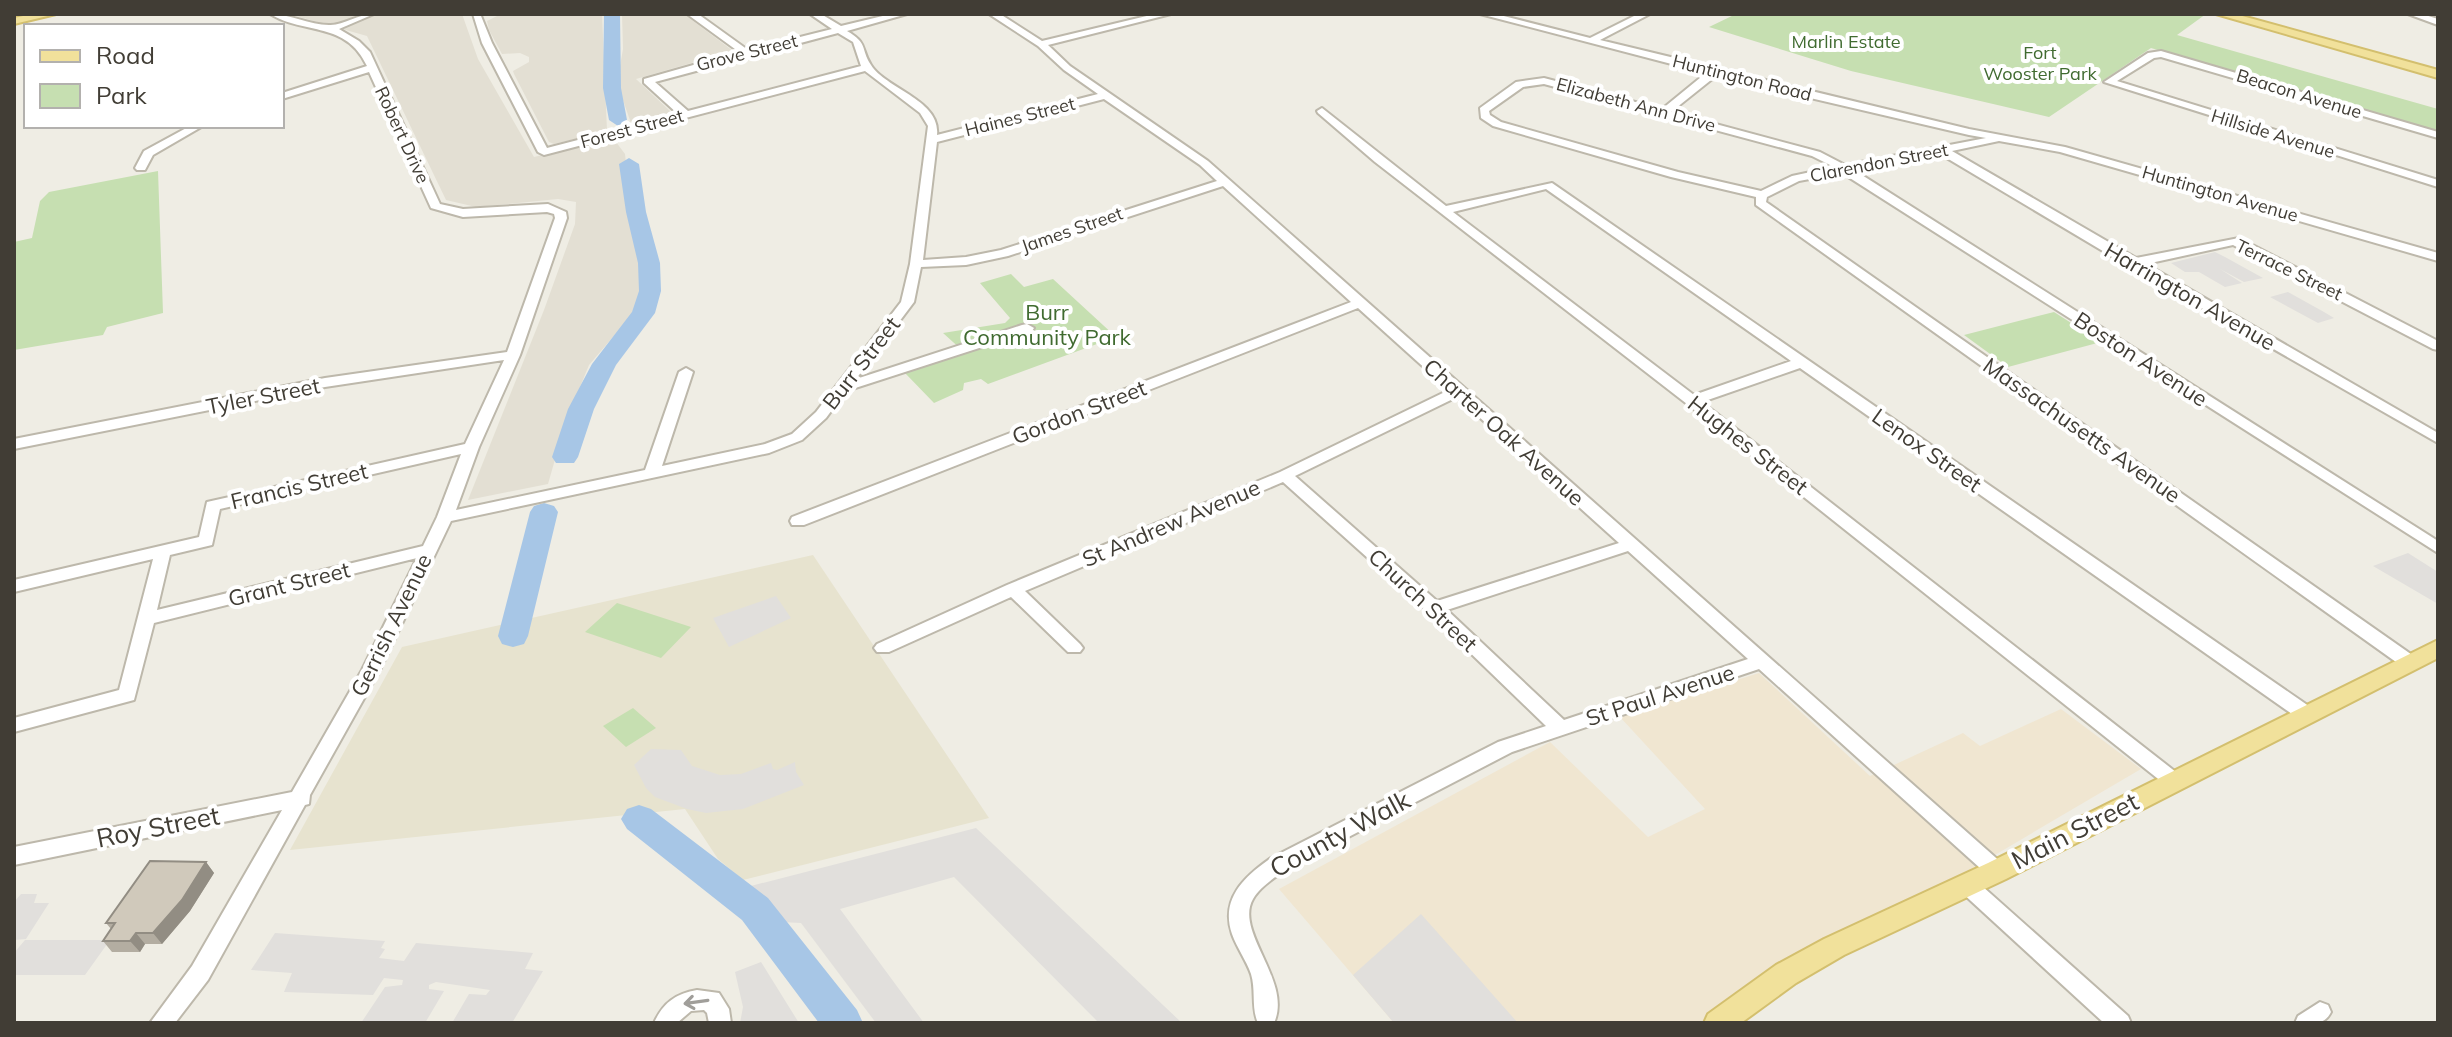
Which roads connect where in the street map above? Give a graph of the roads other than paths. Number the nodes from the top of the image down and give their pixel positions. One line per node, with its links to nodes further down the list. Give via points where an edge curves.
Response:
1 (50, 14): 14 (main road)
2 (275, 14): 15 (street, Robert Drive)
3 (369, 14): 18 (street)
4 (692, 14): 22 (street)
5 (815, 14): 19 (street)
6 (902, 14): 19 (street)
7 (994, 14): 21 (street, Charter Oak Avenue)
8 (1166, 14): 21 (street)
9 (1485, 14): 20 (street, Huntington Road)
10 (1645, 14): 20 (street)
11 (2222, 14): 26 (main road)
12 (2413, 14): 16 (street)
13 (476, 16): 32 (street, Forest Street, via 544,152)
14 (14, 21)
15 (297, 22): 17 (street); 18 (street, Robert Drive)
16 (2438, 22)
17 (284, 26)
18 (333, 28): 23 (street, Robert Drive, via 353,37)
19 (839, 30): 22 (street, Grove Street); 24 (street, via 857,41)
20 (1591, 41): 25 (street, Huntington Road)
21 (1041, 44): 29 (street, Charter Oak Avenue)
22 (746, 53): 32 (street, Grove Street, via 648,81)
23 (371, 68): 28 (street); 43 (street, Robert Drive, via 435,206 463,213)
24 (867, 68): 32 (street, Forest Street); 36 (street, via 924,111)
25 (1714, 72): 31 (street); 35 (street, Huntington Road)
26 (2438, 74)
27 (2109, 82): 34 (street, Beacon Avenue, via 2161,54); 41 (street, Hillside Avenue)
28 (284, 95)
29 (1106, 95): 36 (street, Haines Street); 40 (street, Charter Oak Avenue)
30 (1322, 111): 44 (street, Hughes Street)
31 (1665, 112): 39 (street, Elizabeth Ann Drive, via 1803,149); 42 (street, Elizabeth Ann Drive, via 1537,80 1516,86 1484,110 1497,124)
32 (686, 115)
33 (194, 128): 38 (street, via 148,153)
34 (2438, 135)
35 (2000, 138): 37 (street, Clarendon Street); 45 (street, Huntington Avenue, via 2061,149)
36 (934, 139): 47 (street, Burr Street)
37 (1943, 151): 39 (street, Clarendon Street); 46 (street, Harrington Avenue)
38 (141, 168)
39 (1845, 170): 42 (street, Clarendon Street, via 1796,178); 65 (street, Boston Avenue)
40 (1225, 182): 47 (street, James Street, via 1004,253); 48 (street, Charter Oak Avenue)
41 (2438, 184)
42 (1762, 195): 76 (street, Massachusetts Avenue, via 1760,203)
43 (548, 208): 51 (street, Gerrish Avenue, via 560,212 561,218)
44 (1445, 210): 52 (street, Lenox Street, via 1548,185); 56 (street, Hughes Street)
45 (2438, 257)
46 (2132, 263): 50 (street, Terrace Street, via 2235,241); 57 (street, Harrington Avenue)
47 (916, 264): 54 (street, Burr Street, via 900,312)
48 (1359, 303): 55 (street, Charter Oak Avenue); 63 (street, Gordon Street)
49 (1027, 328): 54 (street)
50 (2438, 346)
51 (513, 355): 58 (street, Tyler Street, via 390,372); 59 (street, Gerrish Avenue)
52 (1803, 362): 56 (street); 77 (street, Lenox Street)
53 (686, 372): 60 (street)
54 (841, 389): 60 (street, Burr Street, via 791,440)
55 (1457, 391): 61 (street, St Andrew Avenue); 64 (street, Charter Oak Avenue)
56 (1692, 401): 80 (street, Hughes Street)
57 (2438, 439)
58 (14, 444)
59 (471, 447): 62 (street, Gerrish Avenue); 67 (street, Francis Street, via 213,506 206,541)
60 (652, 472): 62 (street, Burr Street)
61 (1285, 475): 69 (street, St Andrew Avenue); 70 (street, Church Street)
62 (445, 517): 66 (street, Gerrish Avenue)
63 (798, 521)
64 (1630, 545): 70 (street); 75 (street, Charter Oak Avenue)
65 (2438, 548)
66 (428, 550): 71 (street, Grant Street); 81 (street, Gerrish Avenue)
67 (163, 551): 68 (street, Francis Street); 71 (street)
68 (14, 586)
69 (1013, 589): 72 (street, St Andrew Avenue); 73 (street)
70 (1434, 608): 79 (street, Church Street)
71 (149, 618): 78 (street, via 127,695)
72 (883, 648)
73 (1074, 648)
74 (2438, 648): 76 (main road, Main Street)
75 (1760, 662): 79 (street, St Paul Avenue); 83 (street, Charter Oak Avenue)
76 (2409, 662): 77 (main road, Main Street)
77 (2306, 714): 80 (main road, Main Street)
78 (14, 725)
79 (1559, 727): 85 (street, County Walk, via 1505,747 1262,876 1240,901 1237,924 1263,977)
80 (2174, 781): 83 (main road, Main Street)
81 (302, 798): 82 (street, Roy Street); 86 (street, Gerrish Avenue, via 200,973)
82 (14, 856)
83 (1997, 871): 84 (main road, Main Street)
84 (1966, 884): 89 (main road, Main Street, via 1786,974); 90 (street)
85 (1266, 1016)
86 (161, 1023)
87 (665, 1023): 88 (street, one-way to 87, via 711,1000 698,999 670,1012)
88 (720, 1023)
89 (1718, 1023)
90 (2120, 1023)

